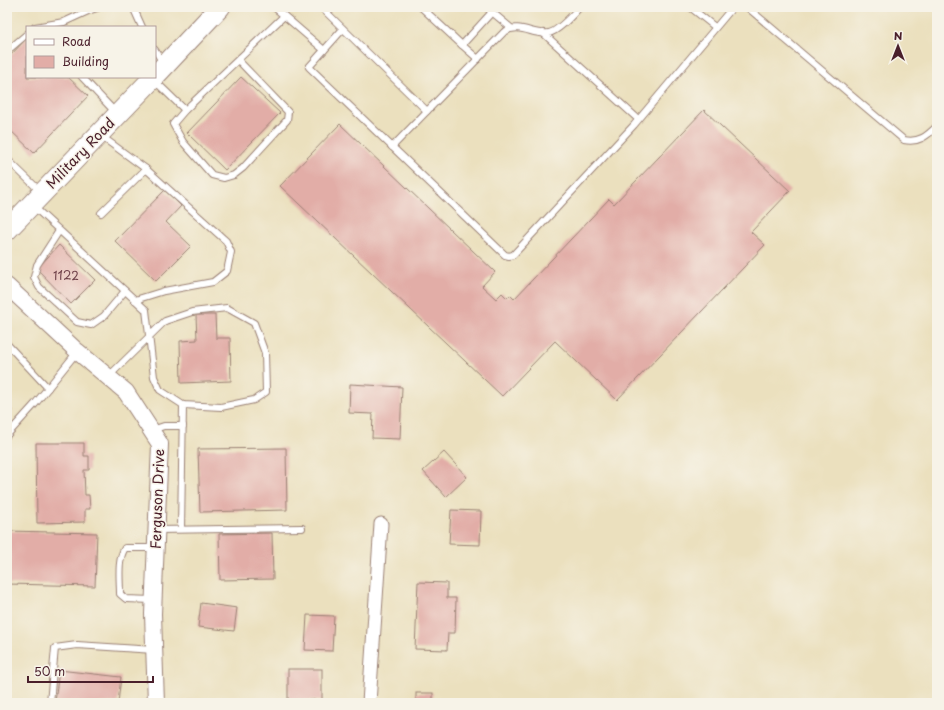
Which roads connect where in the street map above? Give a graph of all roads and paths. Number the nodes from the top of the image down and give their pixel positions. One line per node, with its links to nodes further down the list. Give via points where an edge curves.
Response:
1 (100, 7): 14 (lane, via 64,22)
2 (133, 7): 15 (lane)
3 (220, 7): 26 (main road, Military Road)
4 (274, 7): 13 (lane)
5 (321, 7): 18 (lane)
6 (421, 7): 21 (lane)
7 (486, 7): 12 (lane)
8 (580, 7): 19 (lane, via 556,29 550,33)
9 (690, 7): 16 (lane)
10 (732, 7): 16 (lane)
11 (747, 7): 33 (lane, via 904,140 919,140 928,136)
12 (492, 12): 17 (lane); 21 (lane)
13 (284, 16): 22 (lane); 25 (lane)
14 (41, 26)
15 (142, 26)
16 (715, 27): 32 (lane)
17 (511, 28): 19 (lane); 24 (lane)
18 (343, 29): 22 (lane); 30 (lane)
19 (543, 33): 32 (lane)
20 (26, 35): 23 (lane)
21 (462, 45): 24 (lane)
22 (324, 50): 35 (lane, via 309,67)
23 (7, 51)
24 (478, 59): 30 (lane)
25 (238, 60): 29 (lane); 29 (lane, via 288,112 287,120 243,168 234,175 224,178 212,175 183,142 173,124)
26 (156, 69): 29 (lane)
27 (83, 78): 31 (lane)
28 (148, 78): 31 (main road, Military Road)
29 (185, 110)
30 (428, 111): 35 (lane)
31 (117, 115): 34 (main road, Military Road)
32 (638, 119): 35 (lane, via 513,255 509,256)
33 (937, 126)
34 (98, 134): 37 (lane); 38 (main road, Military Road)
35 (392, 147)
36 (7, 159): 38 (lane)
37 (146, 169): 39 (lane); 44 (lane, via 226,241 231,252 227,271 213,282 164,291)
38 (37, 199): 40 (main road, Military Road); 41 (lane)
39 (102, 213)
40 (7, 230)
41 (59, 231): 43 (lane); 43 (lane, via 37,266 34,277 39,287 77,322 91,325 104,316)
42 (7, 286): 47 (street, Ferguson Drive)
43 (125, 291): 44 (lane)
44 (136, 300): 45 (lane, via 146,310)
45 (150, 336): 48 (lane); 50 (lane, via 154,377 160,390); 50 (lane, via 165,321 192,312 227,308 254,323 265,353 266,392 254,400 221,407)
46 (7, 344): 49 (lane)
47 (77, 351): 48 (street, Ferguson Drive); 49 (lane)
48 (108, 377): 52 (street, Ferguson Drive, via 126,392)
49 (48, 388): 53 (lane)
50 (183, 405): 51 (lane)
51 (183, 426): 52 (lane, via 164,426); 56 (lane)
52 (152, 430): 57 (street, Ferguson Drive, via 160,444)
53 (7, 435)
54 (381, 524): 63 (street)
55 (302, 528): 56 (lane)
56 (181, 529): 57 (lane)
57 (157, 530): 58 (street, Ferguson Drive)
58 (156, 548): 59 (street, Ferguson Drive); 59 (lane, via 125,548 120,564 120,594 126,599)
59 (154, 600): 60 (street, Ferguson Drive)
60 (154, 650): 61 (lane, via 77,645 55,648); 62 (street, Ferguson Drive)
61 (50, 703)
62 (156, 703)
63 (369, 703)

